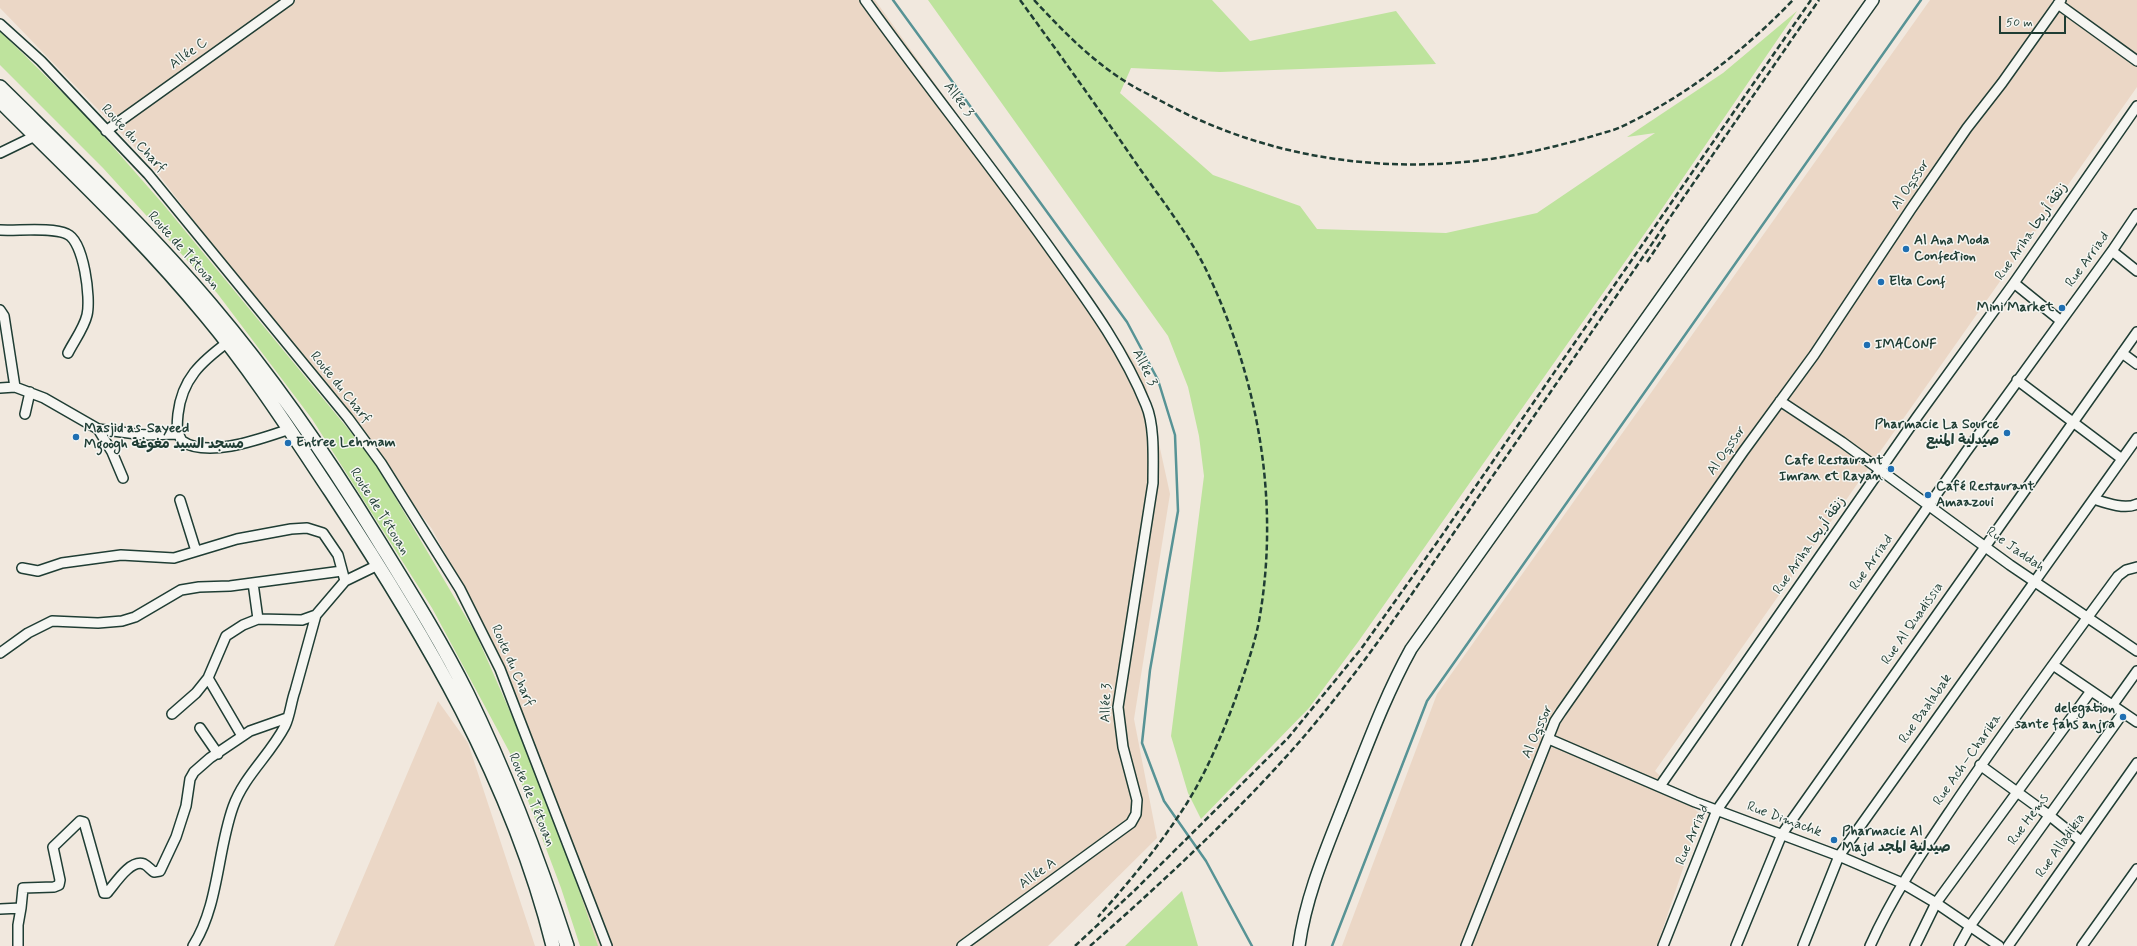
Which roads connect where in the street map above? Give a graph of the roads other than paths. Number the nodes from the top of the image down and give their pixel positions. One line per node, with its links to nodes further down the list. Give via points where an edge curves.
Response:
1 (288, 0): 10 (street, Allée C)
2 (865, 0): 76 (street, Allée 3, via 1061,264 1115,342 1147,406 1153,457 1153,483 1118,708 1124,747 1137,800 1136,814)
3 (1873, 0): 92 (main road, via 1411,649 1373,728 1322,861 1303,920)
4 (2059, 2): 6 (street); 29 (street, Al Oqssor, via 1963,134 1843,313)
5 (0, 24): 10 (street, Route du Charf, via 41,61)
6 (2137, 61)
7 (0, 87): 89 (highway, Route de Tétouan, via 129,215 196,288 247,348 322,452 392,563 467,694 530,835)
8 (0, 101): 11 (highway, Route de Tétouan)
9 (2137, 106): 17 (street, Rue Ariha زنقة أريحا)
10 (106, 131): 90 (street, Route du Charf, via 148,174 348,418 416,517 460,589 500,669)
11 (36, 136): 12 (street); 21 (highway, Route de Tétouan, via 143,244)
12 (0, 153)
13 (2137, 214): 15 (street, Rue Arriad)
14 (0, 230): 22 (street, via 53,231 65,233 73,238 79,249 86,276 88,308 86,319)
15 (2112, 251): 16 (street); 19 (street, Rue Arriad)
16 (2137, 271)
17 (2014, 283): 19 (street); 37 (street, Rue Ariha زنقة أريحا)
18 (0, 310): 27 (street, via 5,322)
19 (2061, 321): 25 (street, Rue Arriad)
20 (2137, 332): 23 (street, Rue Al Quadissia)
21 (228, 342): 33 (highway, Route de Tétouan); 34 (street, via 190,375 179,402)
22 (68, 353)
23 (2122, 353): 24 (street); 31 (street, Rue Al Quadissia)
24 (2137, 364)
25 (2017, 380): 31 (street); 41 (street, Rue Arriad)
26 (0, 387): 27 (street)
27 (15, 387): 28 (street)
28 (30, 392): 30 (street); 32 (street)
29 (1780, 401): 37 (street, Rue Jaddah); 68 (street, Al Oqssor, via 1575,689 1556,721)
30 (25, 414)
31 (2073, 422): 36 (street); 43 (street, Rue Al Quadissia)
32 (98, 429): 34 (street, via 144,435); 38 (street, via 112,452)
33 (290, 429): 34 (street, via 256,441 231,446 191,446 182,441); 45 (highway, Route de Tétouan)
34 (178, 434)
35 (2137, 438): 36 (street, Rue Baalabak)
36 (2122, 459): 39 (street, Rue Baalabak)
37 (1880, 470): 41 (street, Rue Jaddah); 72 (street, Rue Ariha زنقة أريحا)
38 (123, 478)
39 (2094, 499): 42 (street, via 2121,506); 50 (street, Rue Baalabak)
40 (180, 500): 44 (street)
41 (1930, 504): 43 (street, Rue Jaddah); 74 (street, Rue Arriad)
42 (2137, 504)
43 (1985, 546): 50 (street, Rue Jaddah); 77 (street, Rue Al Quadissia)
44 (196, 551): 47 (street, via 174,558 121,555 62,563 38,571); 48 (street, via 237,539 311,528 323,533 338,555)
45 (378, 565): 49 (street); 88 (highway, Route de Tétouan, via 441,670 477,738 526,858)
46 (2137, 567): 53 (street, Rue Ach–Charika, via 2118,576)
47 (22, 568)
48 (342, 571): 49 (street); 51 (street)
49 (345, 581): 52 (street)
50 (2035, 581): 53 (street, Rue Jaddah); 79 (street, Rue Baalabak)
51 (252, 583): 54 (street); 56 (street, via 181,590 135,617 122,621 52,621 28,633)
52 (316, 615): 54 (street, via 302,620); 64 (street)
53 (2088, 617): 55 (street, Rue Jaddah); 57 (street, Rue Ach–Charika)
54 (258, 619): 59 (street, via 226,636)
55 (2137, 651)
56 (0, 653)
57 (2053, 665): 60 (street); 71 (street, Rue Ach–Charika)
58 (2137, 670): 61 (street)
59 (208, 678): 63 (street, via 196,693); 67 (street)
60 (2091, 690): 61 (street); 73 (street)
61 (2112, 706): 62 (street)
62 (2123, 713): 65 (street); 75 (street, Rue Hems)
63 (172, 714)
64 (287, 718): 67 (street); 87 (street, via 274,744 247,778 234,805 222,844 208,913)
65 (2137, 722)
66 (200, 728): 69 (street)
67 (242, 736): 69 (street)
68 (1549, 739): 72 (street, Rue Dimachk); 93 (street, Al Oqssor)
69 (218, 754): 83 (street, via 200,767 190,779 186,806 176,837 160,871 154,872 139,863 131,866 107,893 104,893 88,832 84,822 80,821 53,847 59,885 23,888)
70 (2137, 763): 78 (street, Rue Alladikia)
71 (1980, 766): 73 (street); 81 (street, Rue Ach–Charika)
72 (1660, 786): 74 (street, Rue Dimachk)
73 (2017, 794): 75 (street); 82 (street)
74 (1717, 810): 77 (street, Rue Dimachk); 94 (street, Rue Arriad)
75 (2050, 816): 78 (street); 85 (street, Rue Hems)
76 (1131, 823): 91 (street, Allée A)
77 (1782, 834): 79 (street, Rue Dimachk); 95 (street, Rue Al Quadissia)
78 (2081, 841): 101 (street, Rue Alladikia)
79 (1839, 856): 81 (street, Rue Dimachk); 96 (street, Rue Baalabak)
80 (2137, 869): 102 (street)
81 (1902, 883): 82 (street, Rue Dimachk); 97 (street, Rue Ach–Charika, via 1886,910)
82 (1936, 903): 85 (street, Rue Dimachk); 98 (street)
83 (21, 908): 84 (street); 86 (street)
84 (0, 909)
85 (1970, 926): 99 (street, Rue Hems); 100 (street, Rue Dimachk)
86 (18, 946)
87 (193, 946)
88 (553, 946)
89 (567, 946)
90 (607, 946)
91 (962, 946)
92 (1299, 946)
93 (1466, 946)
94 (1663, 946)
95 (1736, 946)
96 (1802, 946)
97 (1870, 946)
98 (1915, 946)
99 (1959, 946)
100 (1999, 946)
101 (2008, 946)
102 (2082, 946)

